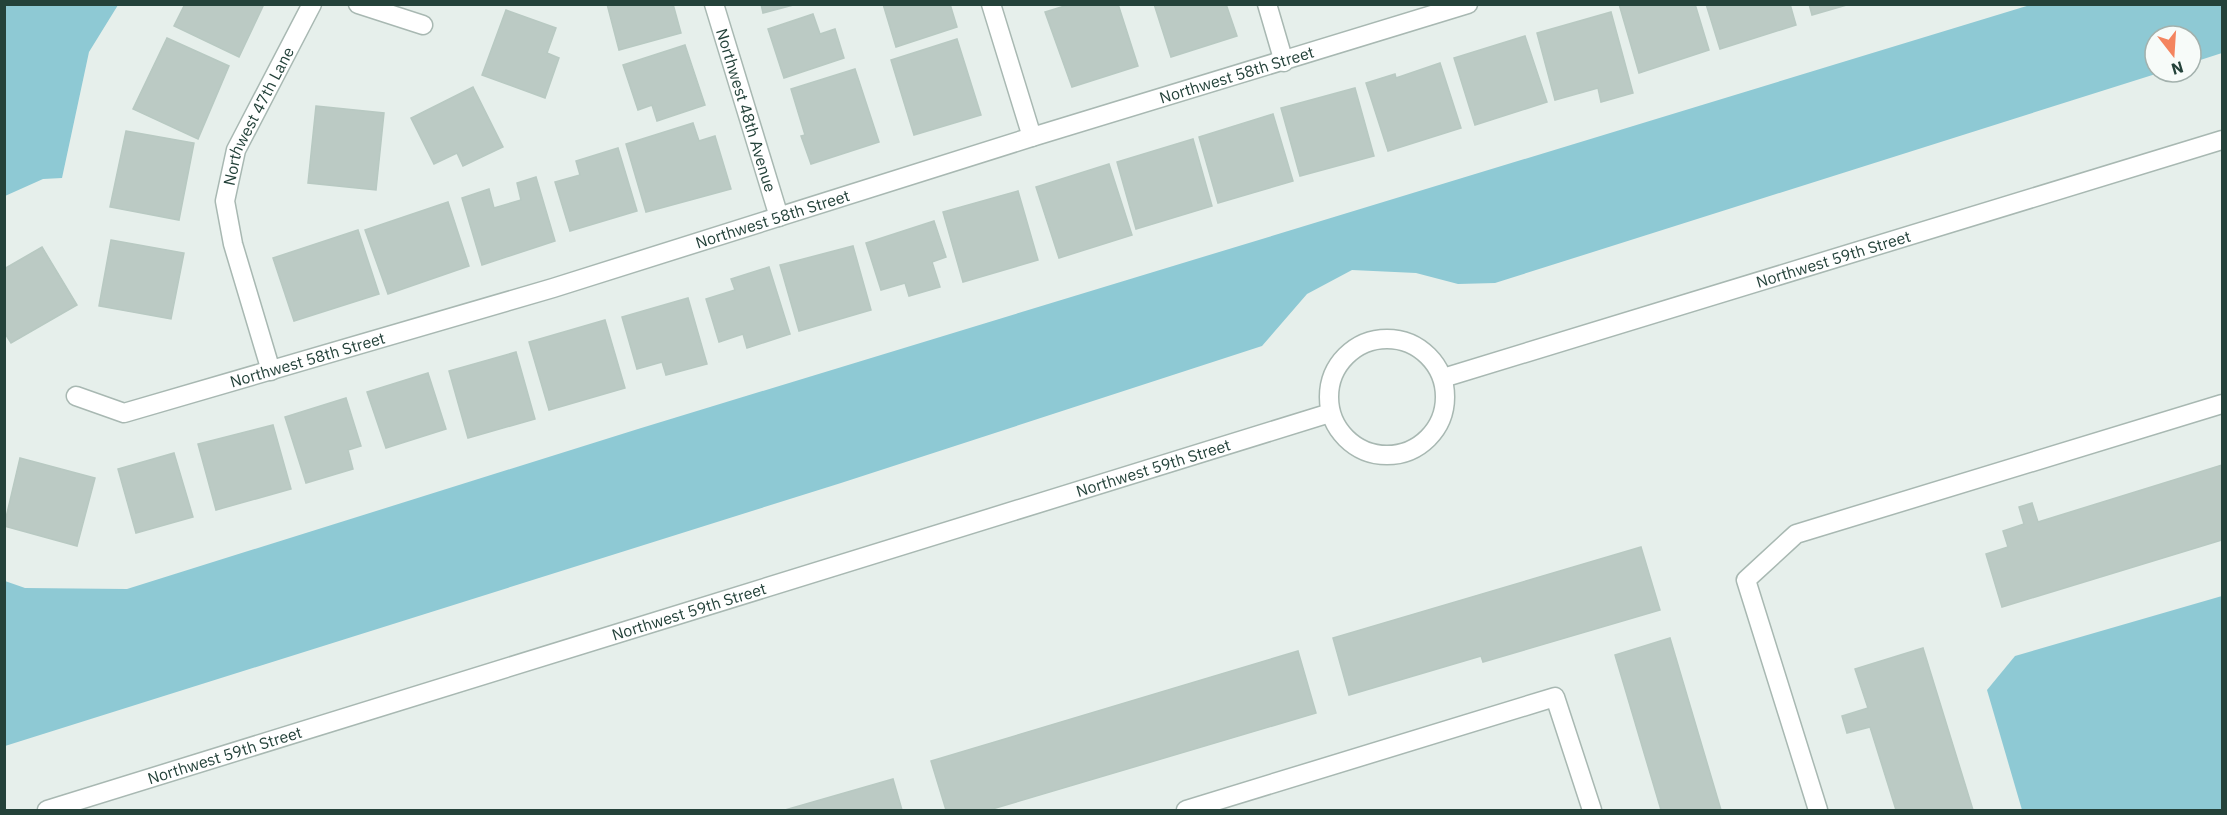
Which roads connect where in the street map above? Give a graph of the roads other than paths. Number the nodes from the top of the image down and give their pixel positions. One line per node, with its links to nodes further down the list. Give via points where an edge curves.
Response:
1 (312, 4): 12 (street, Northwest 47th Lane, via 236,150 225,201 233,244)
2 (358, 4): 7 (street)
3 (714, 4): 11 (street, Northwest 48th Avenue)
4 (991, 4): 9 (street)
5 (1267, 4): 8 (street)
6 (1468, 4): 8 (street, Northwest 58th Street)
7 (423, 25)
8 (1284, 62): 9 (street, Northwest 58th Street)
9 (1032, 137): 11 (street, Northwest 58th Street)
10 (2223, 141): 13 (street, Northwest 59th Street)
11 (779, 217): 12 (street, Northwest 58th Street)
12 (272, 371): 14 (street, Northwest 58th Street, via 124,413)
13 (1443, 378): 16 (street, via 1434,362 1413,345 1387,338 1369,341 1353,348 1335,369 1328,395); 16 (street, via 1446,395 1438,427 1412,450 1396,455 1379,455 1348,441)
14 (76, 396)
15 (2223, 404): 20 (street, via 1796,534 1746,580)
16 (1330, 413): 17 (street, Northwest 59th Street)
17 (47, 810)
18 (1186, 810): 19 (street, via 1555,697)
19 (1592, 810)
20 (1818, 810)

